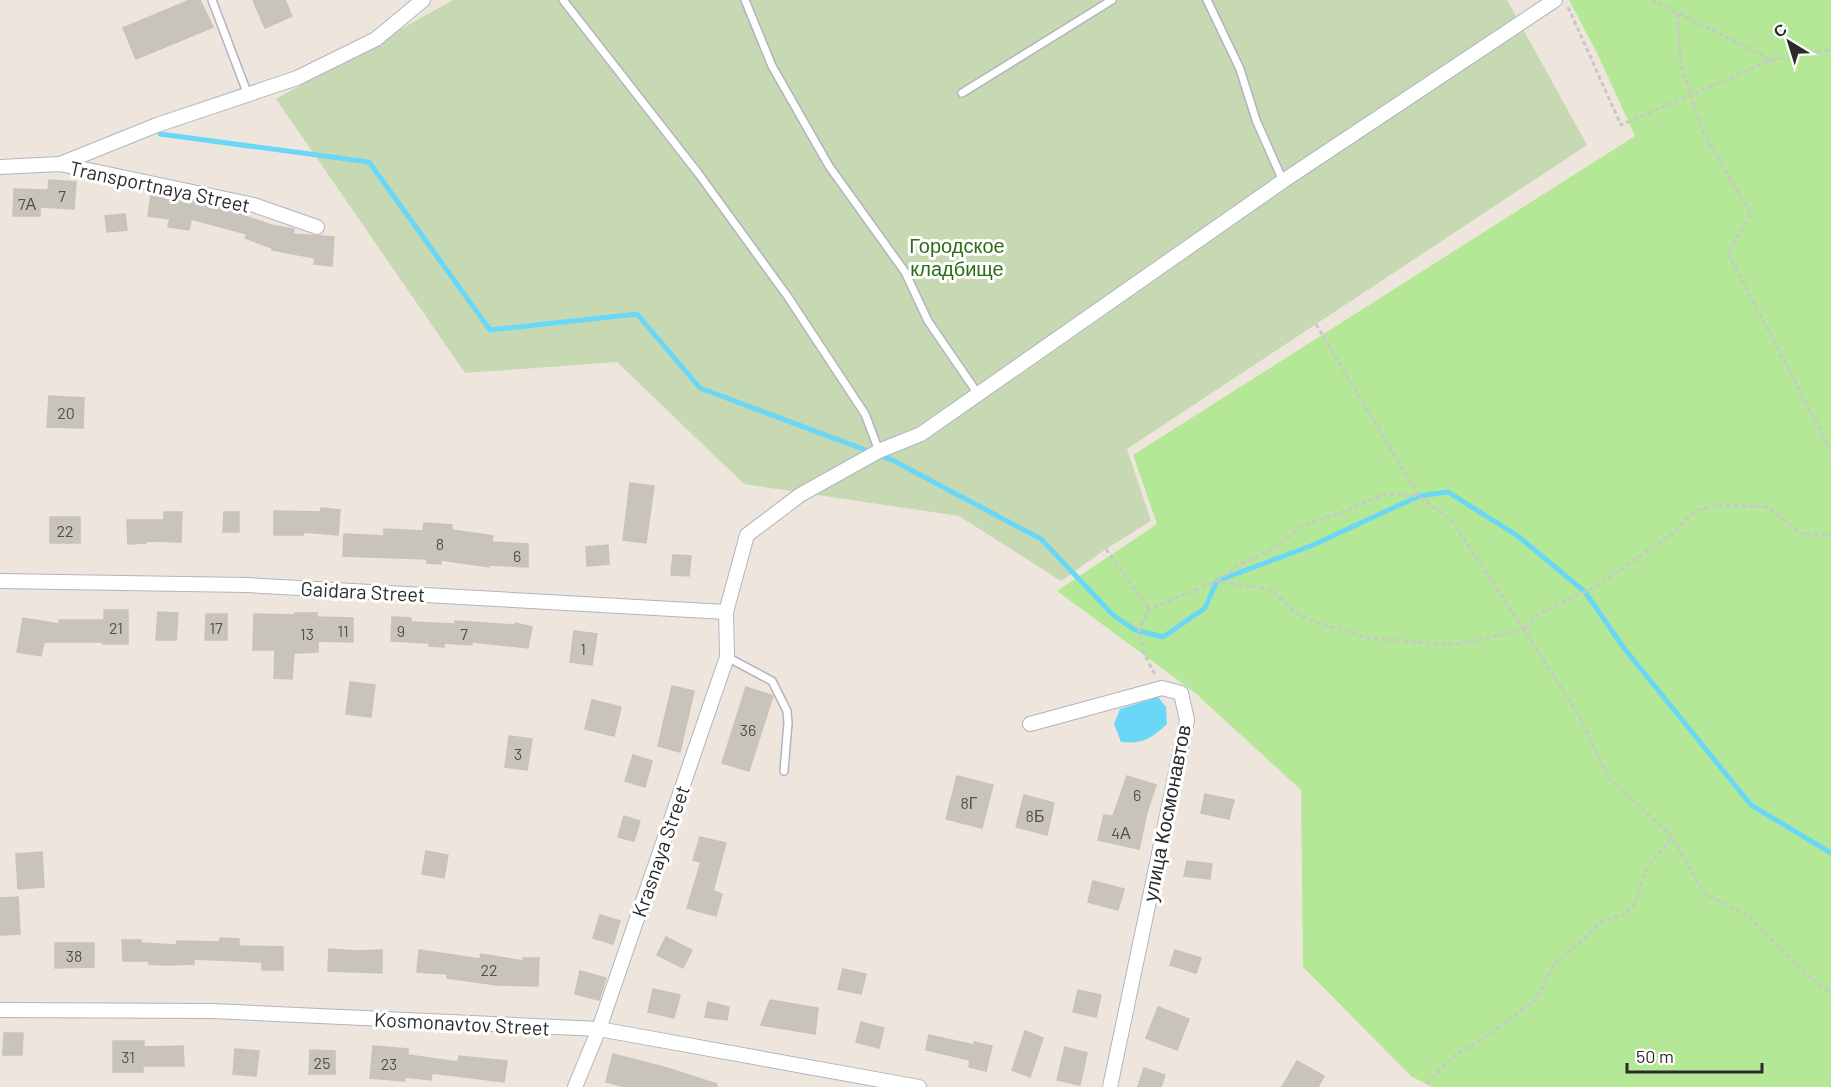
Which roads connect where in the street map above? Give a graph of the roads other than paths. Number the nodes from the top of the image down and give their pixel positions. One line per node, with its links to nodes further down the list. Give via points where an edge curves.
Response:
1 (212, 0): 9 (lane)
2 (423, 0): 9 (street, via 376,39 297,78)
3 (563, 0): 15 (lane, via 698,173 788,297 865,414)
4 (745, 0): 14 (lane, via 772,66 829,166 904,272 928,321)
5 (1112, 0): 8 (lane)
6 (1207, 0): 12 (lane, via 1240,69 1256,120)
7 (1555, 0): 12 (street, Krasnaya Street)
8 (962, 93)
9 (248, 95): 10 (street, via 157,125)
10 (60, 164): 11 (street, Transportnaya Street); 13 (street, Transportnaya Street, via 254,205)
11 (0, 167)
12 (1284, 180): 14 (street, Krasnaya Street)
13 (316, 226)
14 (979, 395): 15 (street, Krasnaya Street, via 921,434)
15 (879, 451): 17 (street, Krasnaya Street, via 800,495 747,535)
16 (0, 581): 17 (street, Gaidara Street, via 246,585)
17 (726, 612): 18 (street, Krasnaya Street)
18 (727, 657): 20 (lane, via 772,681 787,711); 22 (street, Krasnaya Street)
19 (1030, 724): 25 (street, улица Космонавтов, via 1162,688 1181,693 1187,720)
20 (784, 771)
21 (0, 1011): 22 (street, Kosmonavtov Street, via 213,1011)
22 (599, 1029): 23 (street, Krasnaya Street); 24 (street, Kosmonavtov Street)
23 (575, 1087)
24 (919, 1087)
25 (1110, 1087)

